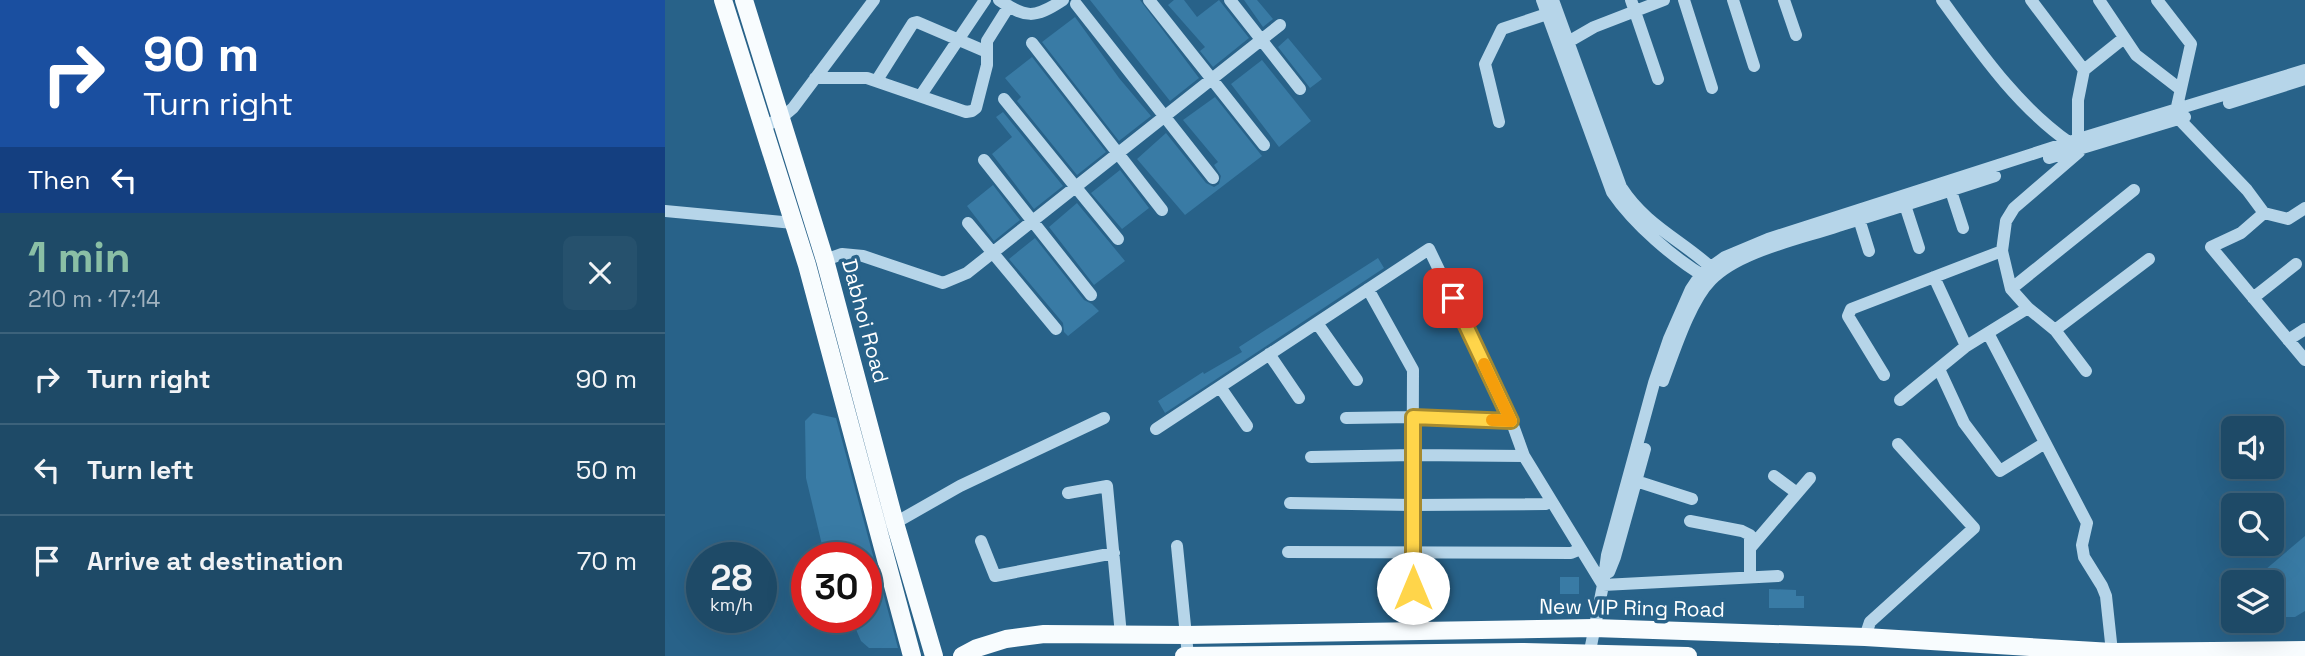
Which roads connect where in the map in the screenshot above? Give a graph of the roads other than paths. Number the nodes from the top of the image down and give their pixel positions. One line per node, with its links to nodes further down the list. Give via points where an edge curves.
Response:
1 (723, 0): 48 (main road, Dabhoi Road)
2 (744, 0): 46 (main road, Dabhoi Road)
3 (874, 0): 33 (street)
4 (985, 0): 26 (street)
5 (1149, 0): 37 (street)
6 (1230, 0): 25 (street)
7 (1542, 0): 21 (street)
8 (1553, 0): 27 (street)
9 (1664, 0): 19 (street)
10 (1684, 0): 39 (street)
11 (1733, 0): 30 (street)
12 (1784, 0): 23 (street)
13 (1942, 0): 50 (street, via 2006,85 2046,126)
14 (2031, 0): 32 (street)
15 (2099, 0): 24 (street)
16 (2159, 0): 41 (street, via 2191,44)
17 (1069, 2): 20 (street, via 1052,8); 45 (street)
18 (1004, 3): 20 (street, via 1020,14 1031,15); 29 (street, via 987,41)
19 (1633, 5): 27 (street); 34 (street)
20 (1039, 6)
21 (1547, 14): 47 (street, via 1502,29 1485,64); 75 (street, via 1612,192 1644,230)
22 (1280, 25): 25 (street)
23 (1797, 35)
24 (2124, 38): 32 (street); 41 (street, via 2136,55)
25 (1262, 39): 37 (street); 40 (street)
26 (956, 40): 29 (street); 36 (street, via 913,23); 42 (street)
27 (1568, 42): 75 (street, via 1621,187 1632,205)
28 (1032, 43): 51 (street)
29 (987, 52): 42 (street, via 972,111)
30 (1754, 66)
31 (2305, 70): 38 (street)
32 (2084, 71): 50 (street)
33 (815, 78): 36 (street); 46 (street)
34 (1658, 79)
35 (2305, 79): 38 (street)
36 (877, 80): 42 (street)
37 (1213, 80): 45 (street); 49 (street)
38 (2285, 81): 44 (street)
39 (1712, 88)
40 (1300, 89)
41 (2180, 89): 44 (street)
42 (921, 95)
43 (1005, 99): 55 (street)
44 (2177, 115): 50 (street); 50 (street, via 2097,134); 61 (street)
45 (1165, 117): 51 (street); 53 (street)
46 (781, 119): 48 (street); 73 (main road, Dabhoi Road)
47 (1499, 122)
48 (762, 127): 64 (main road, Dabhoi Road)
49 (1263, 145)
50 (2077, 146): 54 (street); 70 (street, via 2014,208 2006,221)
51 (1118, 153): 55 (street); 59 (street)
52 (984, 160): 63 (street)
53 (1213, 178)
54 (1949, 186): 57 (street); 66 (street); 75 (street, via 1768,239 1725,257)
55 (1075, 187): 63 (street); 67 (street)
56 (2134, 190): 78 (street)
57 (1905, 205): 62 (street); 68 (street)
58 (2305, 208): 61 (street, via 2288,219)
59 (1162, 210)
60 (665, 211): 64 (street)
61 (2264, 213): 80 (street, via 2241,233 2211,247)
62 (1859, 219): 69 (street); 75 (street)
63 (1032, 221): 71 (street); 79 (street)
64 (793, 223): 139 (main road, Dabhoi Road)
65 (968, 223): 71 (street)
66 (1962, 228)
67 (1118, 239)
68 (1919, 248)
69 (1869, 251)
70 (2002, 251): 76 (street); 78 (street)
71 (993, 252): 73 (street, via 967,273 943,283 863,256 842,254); 83 (street)
72 (2149, 259): 85 (street)
73 (825, 260): 119 (main road, Dabhoi Road)
74 (2296, 264): 80 (street)
75 (1710, 274): 111 (street, via 1662,384); 129 (street, via 1691,289 1669,339 1607,555)
76 (1934, 277): 88 (street); 93 (street, via 1848,312)
77 (1368, 289): 82 (street); 98 (street, via 1413,370); 101 (street, via 1429,249)
78 (2011, 289): 81 (street)
79 (1091, 295)
80 (2253, 298): 87 (street)
81 (2028, 308): 85 (street); 86 (street)
82 (1317, 323): 89 (street); 94 (street)
83 (1056, 329)
84 (2305, 329): 87 (street)
85 (2055, 330): 92 (street)
86 (1988, 333): 88 (street); 104 (street)
87 (2288, 340): 90 (street)
88 (1966, 346): 91 (street)
89 (1269, 354): 95 (street); 96 (street)
90 (2305, 360)
91 (1940, 369): 97 (street); 104 (street, via 1964,423 2000,471)
92 (2086, 371)
93 (1884, 375)
94 (1357, 380)
95 (1220, 387): 102 (street); 103 (street)
96 (1299, 398)
97 (1900, 400)
98 (1413, 417): 100 (street); 101 (street); 106 (street)
99 (1104, 418): 119 (street, via 960,486)
100 (1346, 418)
101 (1511, 421): 107 (street)
102 (1247, 426)
103 (1156, 429)
104 (2045, 443): 136 (street, via 2087,523 2084,557 2106,596)
105 (1898, 444): 134 (street, via 1974,528 1870,622)
106 (1413, 455): 107 (street); 108 (street); 117 (street)
107 (1524, 456): 115 (street)
108 (1311, 457)
109 (1774, 476): 113 (street)
110 (1810, 478): 113 (street)
111 (1636, 481): 114 (street); 129 (street)
112 (1068, 493): 126 (street, via 1107,486)
113 (1797, 493): 122 (street)
114 (1692, 499)
115 (1551, 502): 117 (street); 123 (street)
116 (1290, 503): 117 (street)
117 (1413, 505): 124 (street)
118 (1690, 521): 122 (street, via 1747,532)
119 (895, 523): 140 (main road, Dabhoi Road)
120 (981, 541): 126 (street, via 995,576)
121 (1177, 545): 133 (street)
122 (1751, 547): 127 (street)
123 (1581, 550): 124 (street); 129 (street)
124 (1413, 551): 125 (street); 131 (street)
125 (1289, 552)
126 (1114, 553): 132 (street)
127 (1750, 576): 128 (street); 129 (street)
128 (1778, 576)
129 (1603, 586): 130 (street)
130 (1594, 628): 131 (main road, New VIP Ring Road); 134 (main road, New VIP Ring Road); 138 (street)
131 (1412, 631): 133 (main road, New VIP Ring Road)
132 (1121, 635): 133 (main road, New VIP Ring Road); 141 (main road, New VIP Ring Road, via 1044,634 1006,639)
133 (1187, 635): 142 (street)
134 (1865, 637): 136 (main road, New VIP Ring Road)
135 (2305, 650): 136 (main road, New VIP Ring Road)
136 (2112, 653)
137 (1375, 655): 138 (main road); 142 (main road)
138 (1589, 655): 143 (main road)
139 (912, 656)
140 (934, 656)
141 (962, 656)
142 (1187, 656)
143 (1688, 656)

